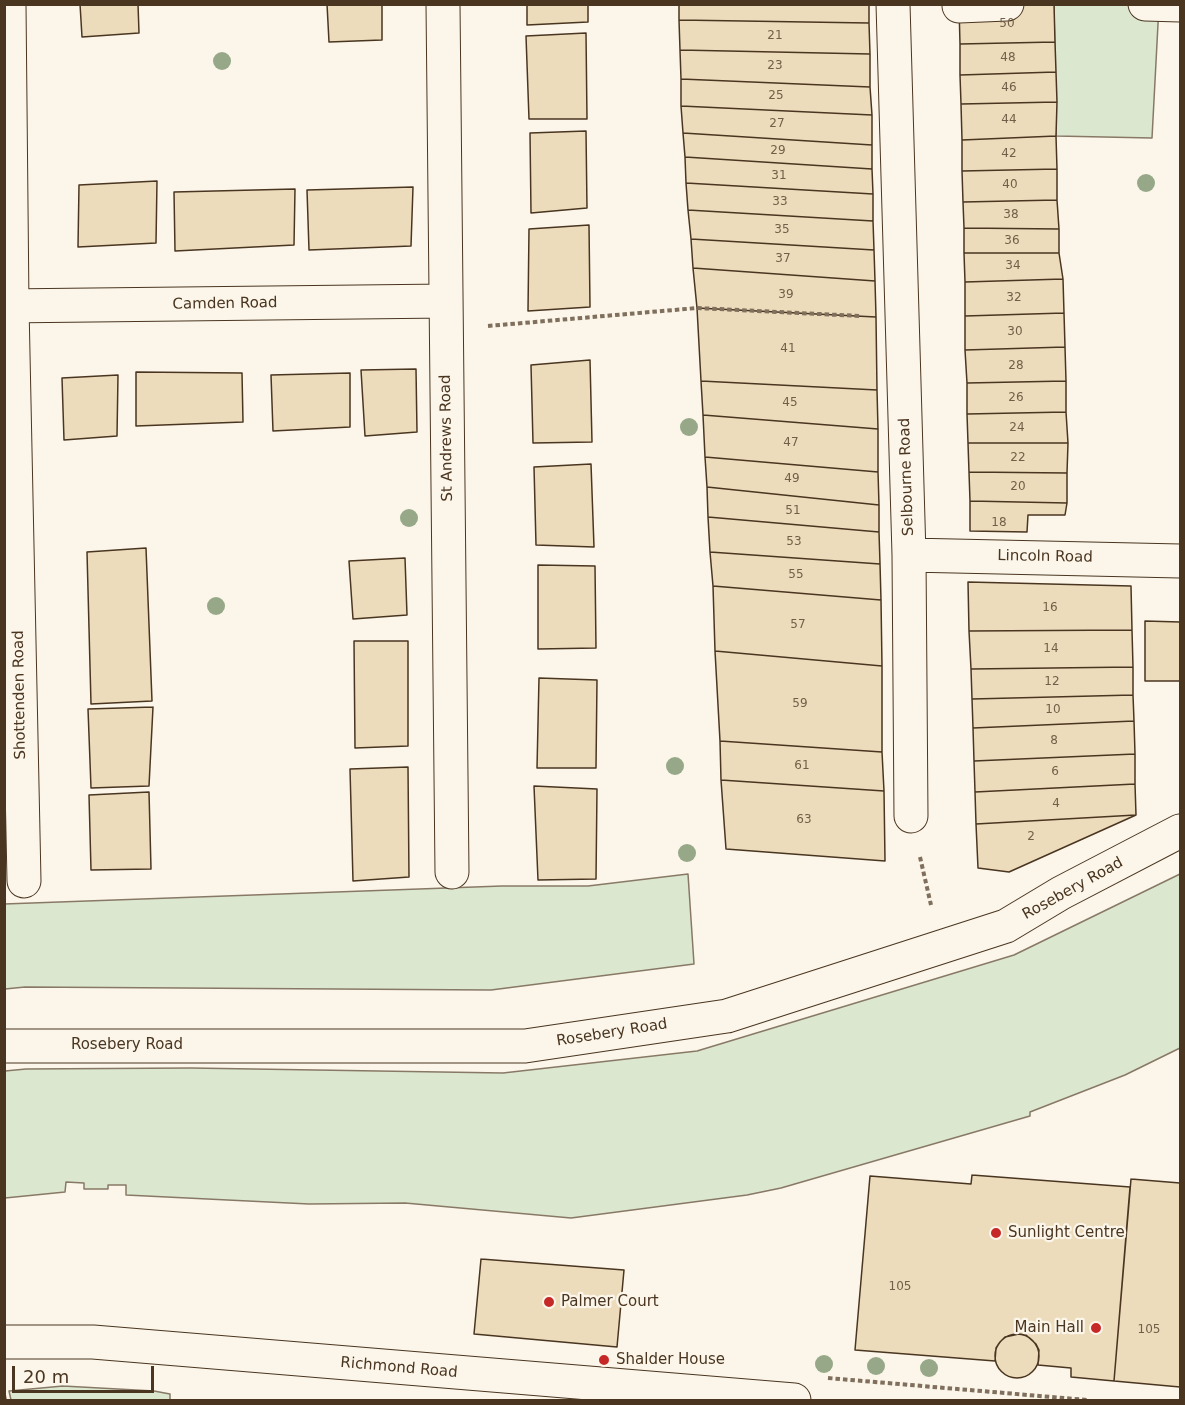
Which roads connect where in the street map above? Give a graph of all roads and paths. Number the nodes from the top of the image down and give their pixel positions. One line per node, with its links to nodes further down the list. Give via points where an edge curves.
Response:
1 (9, 4): 9 (street, Shottenden Road)
2 (443, 4): 8 (street, St Andrews Road)
3 (893, 4): 12 (street, Selbourne Road)
4 (1007, 4): 7 (street)
5 (1145, 4): 6 (street)
6 (1180, 5)
7 (959, 6)
8 (446, 301): 9 (street, Camden Road); 16 (street, St Andrews Road)
9 (8, 306): 17 (street, Shottenden Road)
10 (864, 316): 11 (path, via 697,308)
11 (480, 327)
12 (909, 555): 13 (street, Lincoln Road); 14 (street, Selbourne Road)
13 (1180, 561)
14 (911, 816): 18 (path)
15 (1180, 831): 18 (street, Rosebery Road, via 1006,926)
16 (452, 873)
17 (24, 881)
18 (941, 947): 19 (street, Rosebery Road, via 727,1016 525,1046)
19 (4, 1046)
20 (4, 1342): 23 (street, Richmond Road, via 93,1342)
21 (4, 1395): 22 (path)
22 (5, 1401)
23 (794, 1401)

